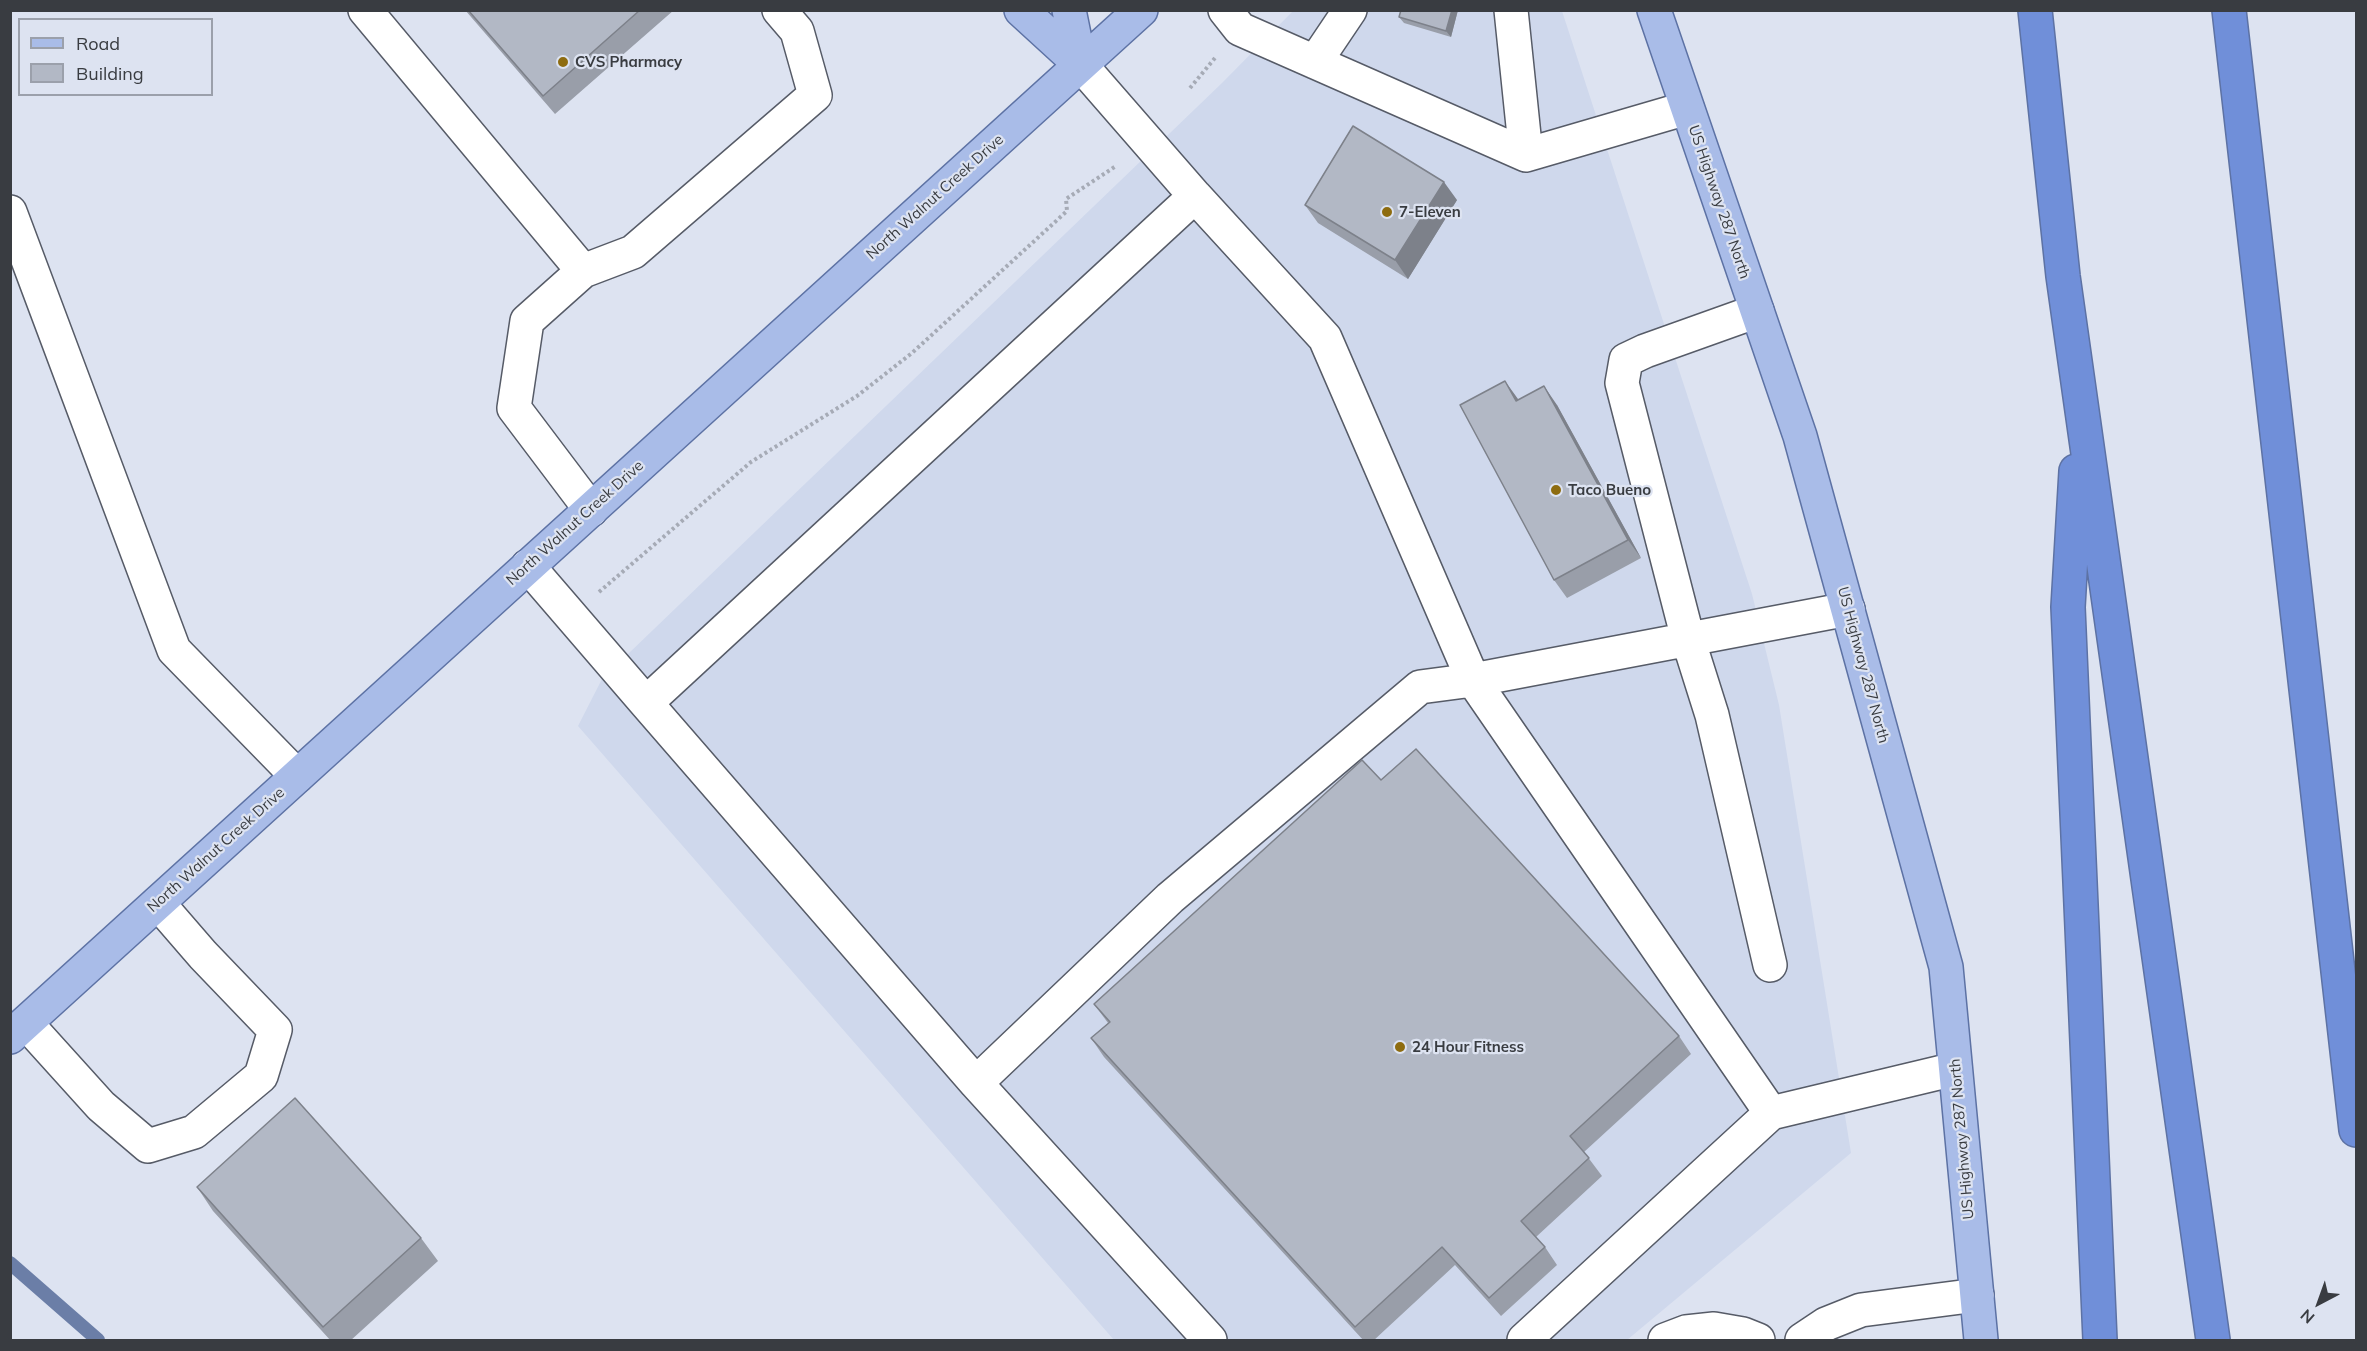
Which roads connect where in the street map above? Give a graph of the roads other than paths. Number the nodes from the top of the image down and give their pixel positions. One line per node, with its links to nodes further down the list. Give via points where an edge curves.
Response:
1 (364, 10): 18 (lane)
2 (779, 10): 18 (lane, via 797,31 815,94 633,252)
3 (1021, 10): 13 (main road)
4 (1069, 10): 13 (main road)
5 (1141, 10): 13 (main road, North Walnut Creek Drive)
6 (1225, 10): 12 (lane, via 1240,29)
7 (1350, 10): 12 (lane)
8 (1511, 10): 15 (lane)
9 (1654, 10): 14 (main road, US Highway 287 North)
10 (2035, 10): 20 (highway, via 2063,276)
11 (2229, 10): 34 (highway)
12 (1315, 62): 15 (lane)
13 (1080, 64): 16 (lane); 21 (main road, North Walnut Creek Drive)
14 (1687, 108): 15 (lane); 19 (main road, US Highway 287 North)
15 (1526, 154)
16 (1195, 196): 25 (lane, via 1325,338); 26 (lane)
17 (10, 212): 27 (lane, via 174,650)
18 (583, 271): 21 (lane, via 527,321 514,408)
19 (1757, 311): 23 (main road, US Highway 287 North, via 1800,436); 24 (lane, via 1626,360 1622,383)
20 (2081, 400): 42 (highway, via 2068,607); 43 (highway)
21 (591, 510): 22 (main road, North Walnut Creek Drive)
22 (528, 566): 26 (lane); 27 (main road, North Walnut Creek Drive)
23 (1848, 609): 24 (lane); 31 (main road, US Highway 287 North, via 1946,967)
24 (1688, 639): 25 (lane); 29 (lane, via 1712,715)
25 (1473, 680): 32 (lane, via 1420,687 1170,898); 33 (lane)
26 (646, 703): 32 (lane)
27 (297, 776): 28 (main road, North Walnut Creek Drive)
28 (158, 903): 30 (main road, North Walnut Creek Drive); 30 (lane, via 275,1030 261,1076 194,1132 148,1146)
29 (1770, 964)
30 (18, 1030)
31 (1956, 1069): 33 (lane); 35 (main road, US Highway 287 North)
32 (976, 1083): 36 (lane)
33 (1771, 1113): 37 (lane)
34 (2356, 1130)
35 (1977, 1295): 40 (lane, via 1861,1310 1826,1324); 41 (main road, US Highway 287 North)
36 (1210, 1341)
37 (1524, 1341)
38 (1665, 1341): 39 (lane, via 1686,1332 1714,1329)
39 (1758, 1341)
40 (1802, 1341)
41 (1981, 1341)
42 (2100, 1341)
43 (2213, 1341)

